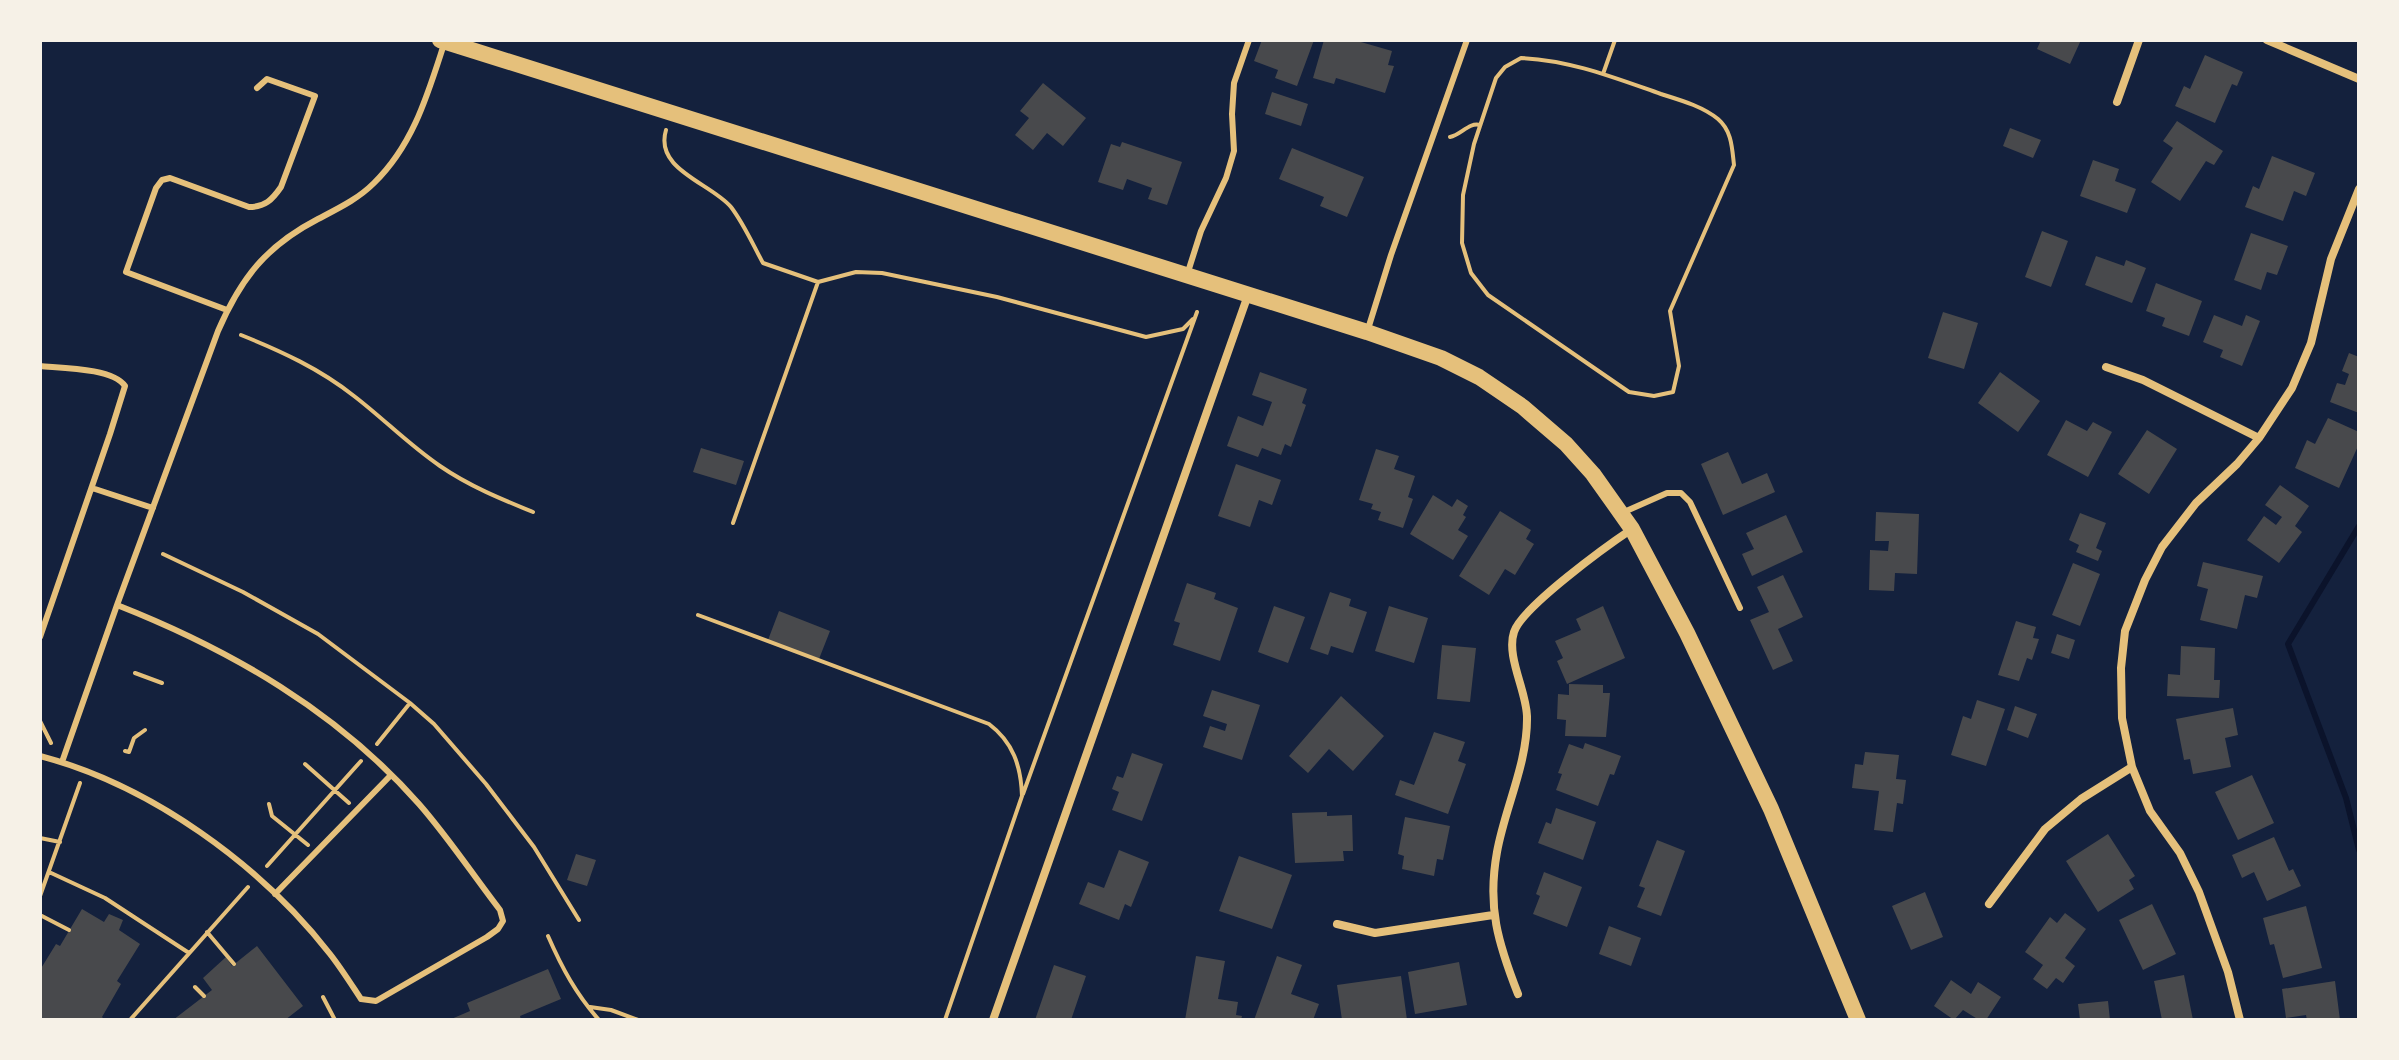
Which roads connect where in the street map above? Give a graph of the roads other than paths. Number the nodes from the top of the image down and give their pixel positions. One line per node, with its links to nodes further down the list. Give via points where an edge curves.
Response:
1 (1249, 40): 10 (lane, via 1234,83 1234,151)
2 (1467, 40): 13 (lane)
3 (2139, 40): 8 (street)
4 (2267, 40): 6 (street)
5 (443, 41): 10 (main road); 12 (lane, via 419,117 398,154 361,195 266,254)
6 (2359, 79)
7 (257, 88): 12 (lane, via 267,79 315,96 273,199 249,207 170,178 162,180 126,272)
8 (2117, 102)
9 (2359, 189): 16 (street, via 2331,259 2311,343 2292,388)
10 (1187, 275): 11 (main road)
11 (1248, 295): 13 (main road); 33 (street)
12 (227, 310): 18 (lane)
13 (1367, 332): 19 (main road, via 1441,358 1523,407 1566,444)
14 (40, 366): 17 (lane, via 117,377 125,386)
15 (2106, 367): 16 (street)
16 (2259, 438): 26 (street, via 2162,547 2125,631 2122,718)
17 (92, 488): 18 (lane); 23 (lane)
18 (153, 508): 21 (lane)
19 (1621, 514): 20 (main road); 22 (lane, via 1667,493 1681,493)
20 (1632, 529): 30 (street, via 1525,615 1514,632 1512,650 1527,715 1515,789 1497,850); 34 (main road, via 1771,809)
21 (117, 605): 25 (lane); 27 (lane, via 181,631 280,685 339,727)
22 (1740, 608)
23 (40, 637)
24 (40, 756): 25 (lane)
25 (62, 762): 28 (lane, via 174,815)
26 (2132, 767): 29 (street, via 2045,829); 35 (street, via 2150,811 2199,892)
27 (391, 775): 28 (lane); 28 (lane, via 500,910 503,921 498,929 376,1001 361,999 329,953)
28 (275, 894)
29 (1989, 904)
30 (1493, 915): 31 (street, via 1375,933); 32 (street)
31 (1337, 924)
32 (1518, 994)
33 (993, 1020)
34 (1858, 1020)
35 (2240, 1020)

